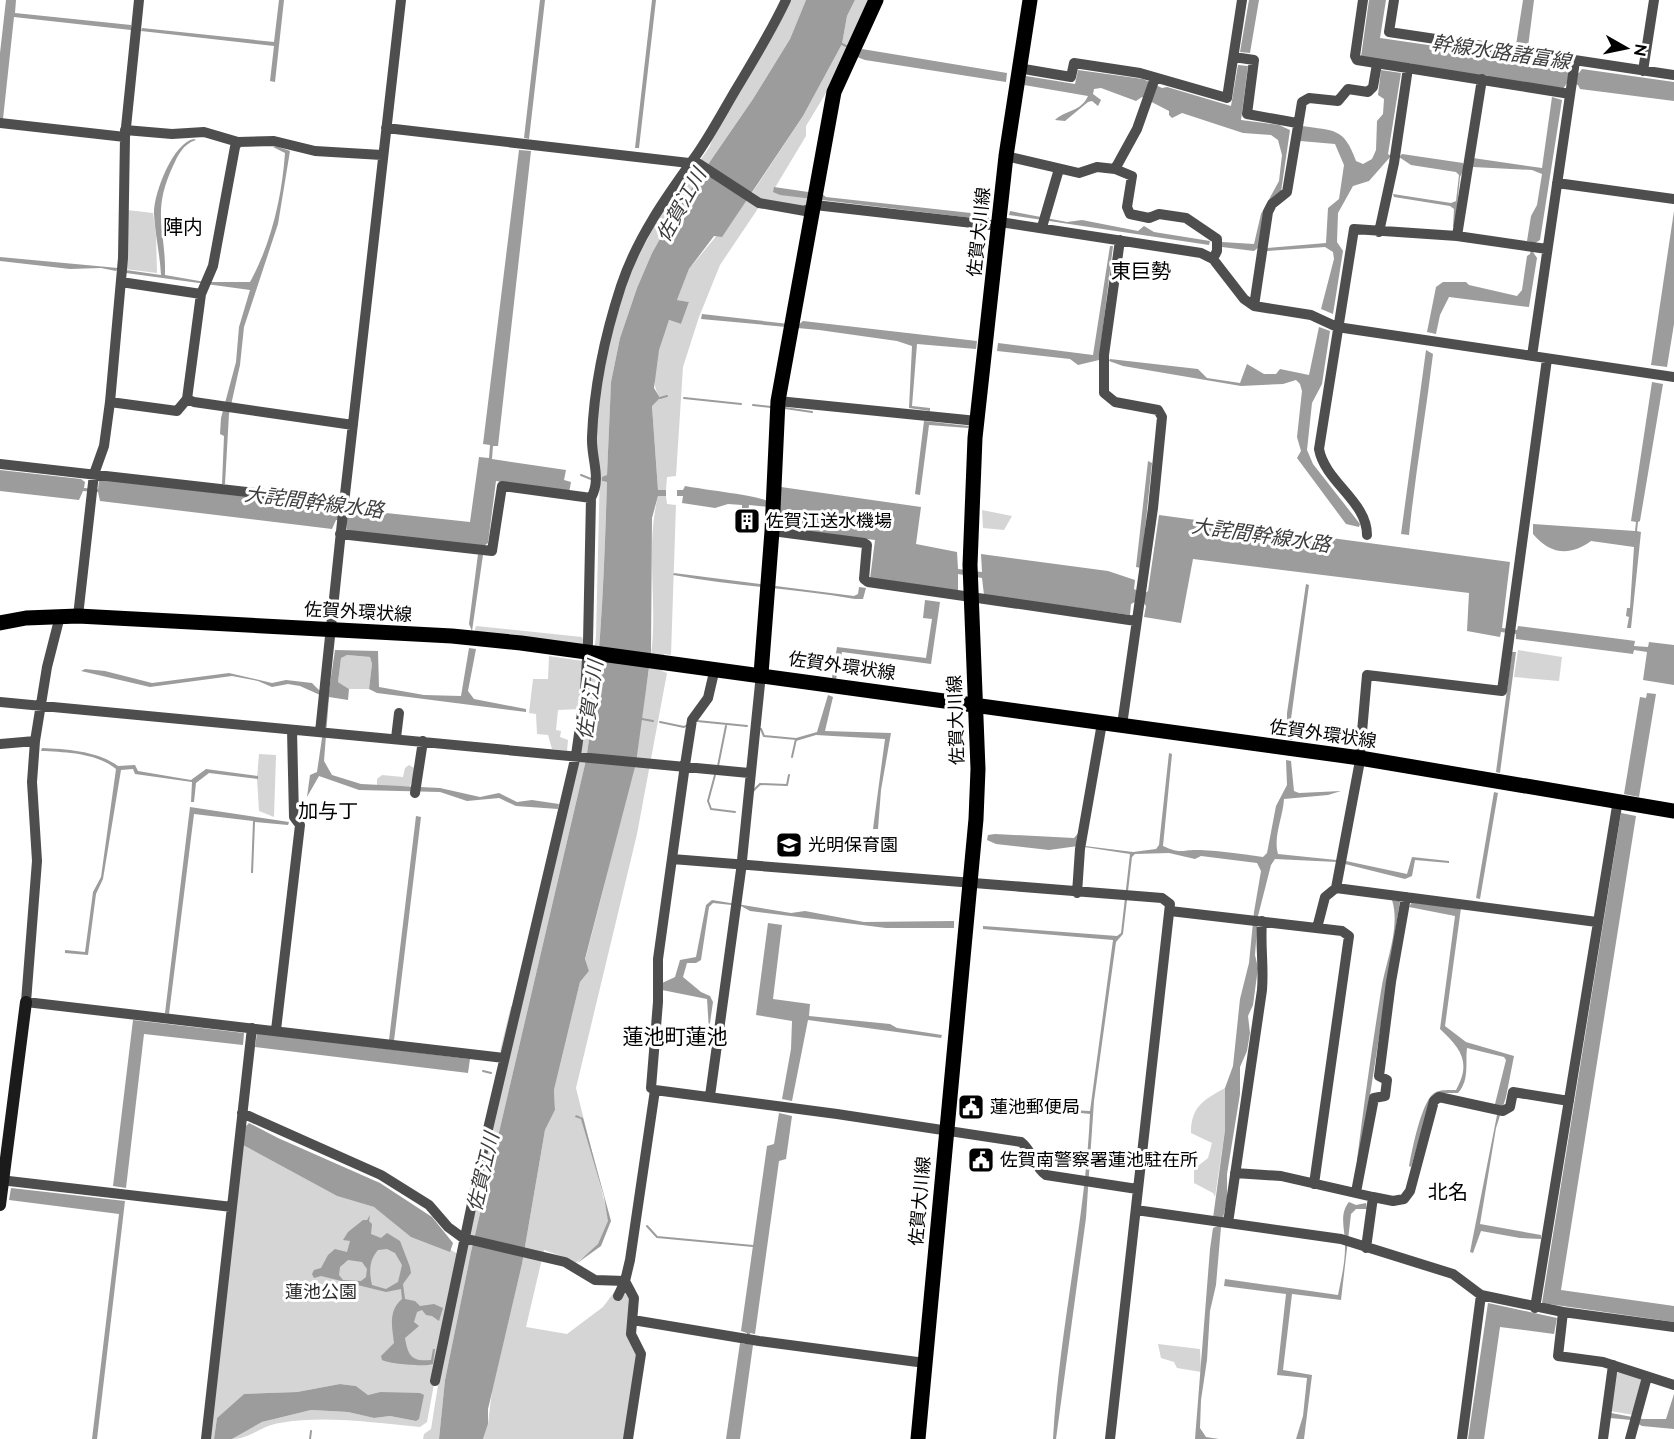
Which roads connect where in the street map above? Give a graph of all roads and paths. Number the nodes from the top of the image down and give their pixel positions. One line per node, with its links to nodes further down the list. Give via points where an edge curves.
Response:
1 (139, 0): 23 (street)
2 (401, 0): 22 (street)
3 (786, 0): 27 (street, via 771,34)
4 (876, 0): 31 (main road, via 834,92)
5 (1030, 0): 13 (main road, 佐賀大川線)
6 (1242, 0): 10 (street)
7 (1363, 0): 11 (street, via 1355,56)
8 (1394, 0): 12 (street, via 1389,32)
9 (1654, 0): 15 (street)
10 (1234, 57): 17 (street, via 1227,98); 21 (street, via 1254,60 1247,114)
11 (1377, 64): 14 (street); 21 (street, via 1373,87 1368,92 1348,89 1338,101 1309,98 1302,102)
12 (1574, 65): 15 (street); 19 (street)
13 (1018, 68): 17 (street, via 1071,77 1074,63); 26 (main road, 佐賀大川線)
14 (1408, 68): 18 (street); 35 (street)
15 (1643, 71): 16 (street)
16 (1674, 75)
17 (1155, 78): 29 (street, via 1147,104)
18 (1482, 79): 19 (street); 36 (street)
19 (1570, 90): 30 (street)
20 (3, 123): 23 (street)
21 (1297, 123): 42 (street, via 1287,192 1272,204 1266,219)
22 (386, 128): 25 (street); 27 (street)
23 (125, 134): 24 (street, via 204,132); 40 (street)
24 (238, 142): 25 (street, via 274,141 315,151); 41 (street, via 213,266)
25 (382, 155): 51 (street)
26 (1006, 156): 28 (street); 33 (main road, 佐賀大川線)
27 (691, 161): 31 (street, via 759,203 805,211); 54 (street, via 658,208 622,284 597,379 592,439 597,471)
28 (1059, 169): 29 (street, via 1079,173 1097,167); 34 (street)
29 (1115, 169): 39 (street, via 1132,176 1127,207 1130,214 1149,219 1159,214 1186,218 1216,239)
30 (1557, 183): 32 (street); 38 (street)
31 (816, 199): 33 (street); 48 (main road)
32 (1674, 199)
33 (999, 224): 34 (street); 50 (main road, 佐賀大川線)
34 (1042, 227): 37 (street)
35 (1379, 232): 36 (street); 43 (street, via 1354,228)
36 (1457, 236): 38 (street)
37 (1120, 240): 39 (street, via 1201,253); 62 (street, via 1104,355 1104,393 1115,402 1158,410 1162,417)
38 (1547, 249): 44 (street)
39 (1213, 259): 42 (street)
40 (121, 282): 41 (street); 49 (street)
41 (204, 287): 47 (street)
42 (1254, 306): 43 (street, via 1311,315)
43 (1337, 327): 44 (street); 58 (street, via 1319,449 1322,462 1367,521)
44 (1532, 356): 45 (street)
45 (1548, 359): 46 (street); 81 (street, via 1502,691 1366,675)
46 (1674, 377)
47 (187, 399): 49 (street, via 177,411); 51 (street)
48 (778, 401): 50 (street); 56 (main road)
49 (111, 402): 53 (street)
50 (977, 421): 59 (main road, 佐賀大川線)
51 (353, 424): 55 (street)
52 (0, 464): 53 (street)
53 (93, 485): 55 (street); 61 (street)
54 (591, 498): 57 (street, via 502,486 492,551); 65 (street)
55 (344, 503): 57 (street)
56 (772, 531): 59 (street, via 864,543 864,579 868,582); 67 (main road)
57 (340, 534): 64 (street)
58 (1367, 535)
59 (971, 598): 62 (street); 70 (main road, 佐賀大川線)
60 (60, 616): 61 (main road, 佐賀外環状線); 63 (main road, 佐賀外環状線); 69 (street)
61 (78, 616): 64 (main road, 佐賀外環状線)
62 (1136, 621): 73 (street)
63 (0, 623)
64 (331, 630): 65 (main road, 佐賀外環状線, via 452,636); 75 (street)
65 (590, 652): 66 (main road, 佐賀外環状線); 80 (street)
66 (715, 668): 67 (main road, 佐賀外環状線); 82 (street, via 708,698 692,723)
67 (761, 674): 70 (main road, 佐賀外環状線); 83 (street)
68 (0, 702): 69 (street)
69 (42, 705): 74 (street); 77 (street)
70 (976, 705): 72 (main road, 佐賀外環状線); 89 (main road, 佐賀大川線, via 977,809)
71 (399, 713): 76 (street)
72 (1102, 723): 73 (main road, 佐賀外環状線); 91 (street)
73 (1122, 725): 81 (main road, 佐賀外環状線)
74 (292, 730): 75 (street); 99 (street, via 294,817 300,825)
75 (323, 732): 76 (street)
76 (396, 738): 78 (street)
77 (35, 741): 79 (street); 97 (street, via 32,782 38,861)
78 (423, 741): 80 (street); 84 (street)
79 (0, 744)
80 (578, 755): 82 (street); 100 (street)
81 (1360, 758): 85 (main road, 佐賀外環状線); 90 (street)
82 (685, 765): 83 (street); 87 (street)
83 (748, 773): 88 (street)
84 (417, 790)
85 (1618, 800): 86 (main road, 佐賀外環状線); 95 (street)
86 (1674, 811)
87 (672, 859): 88 (street); 101 (street, via 658,960 651,1088)
88 (740, 864): 89 (street); 102 (street)
89 (970, 884): 91 (street); 105 (main road, 佐賀大川線)
90 (1336, 888): 92 (street); 96 (street, via 1325,897)
91 (1077, 893): 93 (street, via 1162,898 1170,904)
92 (1406, 897): 95 (street); 110 (street, via 1378,1076 1387,1080 1385,1096 1374,1098)
93 (1170, 911): 94 (street); 109 (street)
94 (1258, 920): 96 (street); 106 (street, via 1263,990)
95 (1597, 922): 103 (street)
96 (1317, 928): 108 (street, via 1349,936)
97 (26, 1002): 98 (street); 107 (street)
98 (252, 1028): 99 (street); 104 (street)
99 (276, 1030): 100 (street)
100 (504, 1058): 116 (street)
101 (655, 1090): 102 (street); 118 (street)
102 (710, 1096): 105 (street)
103 (1569, 1101): 111 (street, via 1513,1092 1510,1107 1499,1111 1439,1097 1434,1101 1410,1191 1404,1199 1393,1201); 121 (street)
104 (242, 1113): 113 (street); 116 (street, via 381,1175 429,1205 448,1227)
105 (946, 1131): 109 (street, via 1021,1142 1046,1175); 125 (main road, 佐賀大川線)
106 (1235, 1173): 108 (street, via 1281,1176); 115 (street)
107 (1, 1181): 112 (street); 113 (street)
108 (1314, 1184): 110 (street)
109 (1137, 1189): 114 (street)
110 (1356, 1192): 111 (street)
111 (1373, 1197): 117 (street)
112 (0, 1205)
113 (232, 1207): 130 (street)
114 (1136, 1210): 115 (street); 133 (street)
115 (1223, 1222): 117 (street, via 1346,1241)
116 (465, 1238): 118 (street, via 565,1262 595,1280); 128 (street)
117 (1366, 1248): 119 (street, via 1453,1274)
118 (625, 1281): 120 (street); 123 (street, via 634,1298)
119 (1481, 1295): 121 (street); 134 (street)
120 (618, 1296)
121 (1535, 1308): 122 (street)
122 (1563, 1312): 124 (street); 126 (street, via 1558,1356)
123 (633, 1320): 125 (street); 131 (street, via 631,1334 641,1354)
124 (1674, 1327)
125 (925, 1363): 132 (main road, 佐賀大川線)
126 (1613, 1365): 127 (street); 135 (street)
127 (1647, 1377): 129 (street); 136 (street)
128 (435, 1381)
129 (1674, 1382)
130 (206, 1439)
131 (627, 1439)
132 (918, 1439)
133 (1110, 1439)
134 (1462, 1439)
135 (1603, 1439)
136 (1630, 1439)

